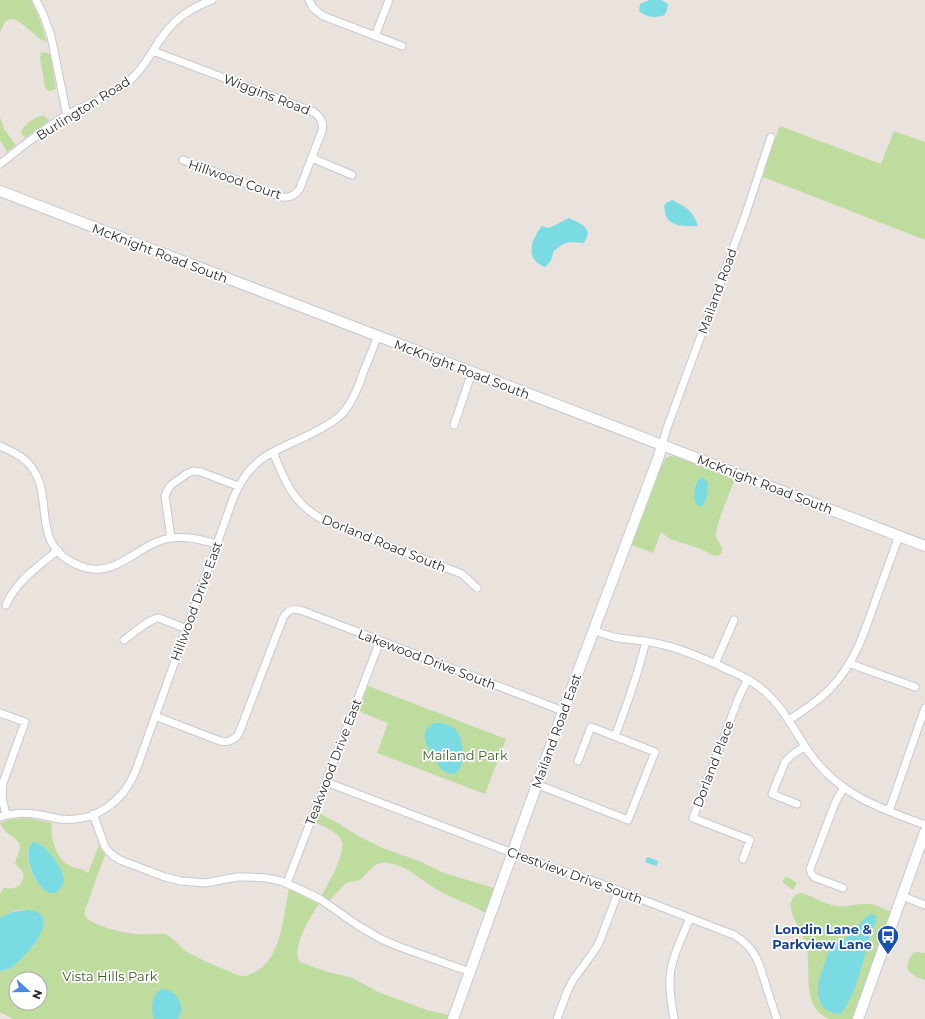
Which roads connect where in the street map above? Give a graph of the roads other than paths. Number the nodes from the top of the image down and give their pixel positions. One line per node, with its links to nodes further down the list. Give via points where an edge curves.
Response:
1 (36, 0): 8 (street, via 51,36)
2 (212, 0): 7 (street, Burlington Road, via 197,6 175,22)
3 (309, 0): 5 (street, via 313,8 323,16)
4 (389, 0): 5 (street)
5 (375, 36): 6 (street)
6 (402, 46)
7 (153, 51): 8 (street, Burlington Road, via 140,71 122,87); 10 (street, Wiggins Road, via 318,114 323,127)
8 (67, 116): 12 (street, Burlington Road)
9 (772, 137): 18 (street, Mailand Road)
10 (312, 158): 11 (street, Hillwood Court, via 298,192 290,197); 13 (street)
11 (183, 160)
12 (0, 164)
13 (352, 175)
14 (0, 191): 15 (street, McKnight Road South)
15 (378, 336): 16 (street, McKnight Road South); 20 (street, Hillwood Drive East, via 356,392 342,413 324,427)
16 (472, 372): 17 (street); 18 (street, McKnight Road South)
17 (454, 425)
18 (662, 445): 22 (street, McKnight Road South); 31 (street, Mailand Road East)
19 (0, 446): 26 (street, via 26,460 37,476 43,495 46,526 50,540)
20 (273, 452): 21 (street, Hillwood Drive East, via 254,464); 27 (street, Dorland Road South, via 293,493 316,516 462,574)
21 (238, 486): 23 (street, via 194,471 171,485 165,496); 24 (street, Hillwood Drive East)
22 (899, 536): 25 (street, McKnight Road South); 35 (street, via 862,638)
23 (171, 538): 24 (street, via 204,540); 26 (street, via 146,547 113,566 95,570 80,566)
24 (217, 544): 30 (street, Hillwood Drive East)
25 (925, 546)
26 (58, 550): 28 (street, via 19,584)
27 (477, 588)
28 (6, 605)
29 (734, 620): 36 (street)
30 (186, 629): 32 (street, via 159,618 150,621); 42 (street, Hillwood Drive East)
31 (593, 630): 34 (street, via 619,638); 40 (street, Mailand Road East)
32 (124, 640)
33 (380, 641): 40 (street, Lakewood Drive South); 42 (street, Lakewood Drive South, via 301,611 290,610 282,619 235,738 220,741); 47 (street, Teakwood Drive East)
34 (646, 641): 36 (street, via 676,648); 44 (street)
35 (850, 663): 38 (street); 43 (street, via 825,694)
36 (714, 664): 37 (street)
37 (748, 679): 43 (street, via 772,698); 57 (street, Dorland Place, via 693,818 750,840)
38 (915, 687)
39 (925, 708): 51 (street)
40 (563, 711): 48 (street, Mailand Road East)
41 (0, 713): 53 (street, via 25,722 4,783)
42 (155, 716): 52 (street, Hillwood Drive East, via 130,783 112,804)
43 (788, 720): 45 (street)
44 (615, 736): 46 (street, via 591,727); 48 (street, via 655,752 628,820)
45 (805, 746): 49 (street, via 815,761); 50 (street, via 785,762 772,794)
46 (578, 761)
47 (326, 782): 56 (street, Crestview Drive South); 58 (street, Teakwood Drive East)
48 (536, 784): 56 (street, Mailand Road East)
49 (844, 788): 51 (street, via 866,802); 59 (street, via 836,800 810,869 814,877)
50 (797, 804)
51 (888, 811): 54 (street)
52 (93, 814): 53 (street, Hillwood Drive East, via 70,819 28,813); 58 (street, via 103,842 110,853 120,860 165,877 198,883 254,877)
53 (3, 816)
54 (925, 825)
55 (925, 832): 61 (street)
56 (512, 853): 60 (street, Crestview Drive South); 64 (street, Mailand Road East)
57 (743, 859)
58 (287, 883): 64 (street, via 320,899 381,939)
59 (843, 888)
60 (620, 890): 63 (street, Crestview Drive South); 66 (street, via 599,943 571,984)
61 (902, 896): 62 (street); 69 (street)
62 (925, 905)
63 (690, 918): 67 (street, via 670,975); 68 (street, Crestview Drive South, via 734,935 752,951)
64 (470, 972): 65 (street, Mailand Road East)
65 (453, 1019)
66 (557, 1019)
67 (674, 1019)
68 (777, 1019)
69 (858, 1019)

